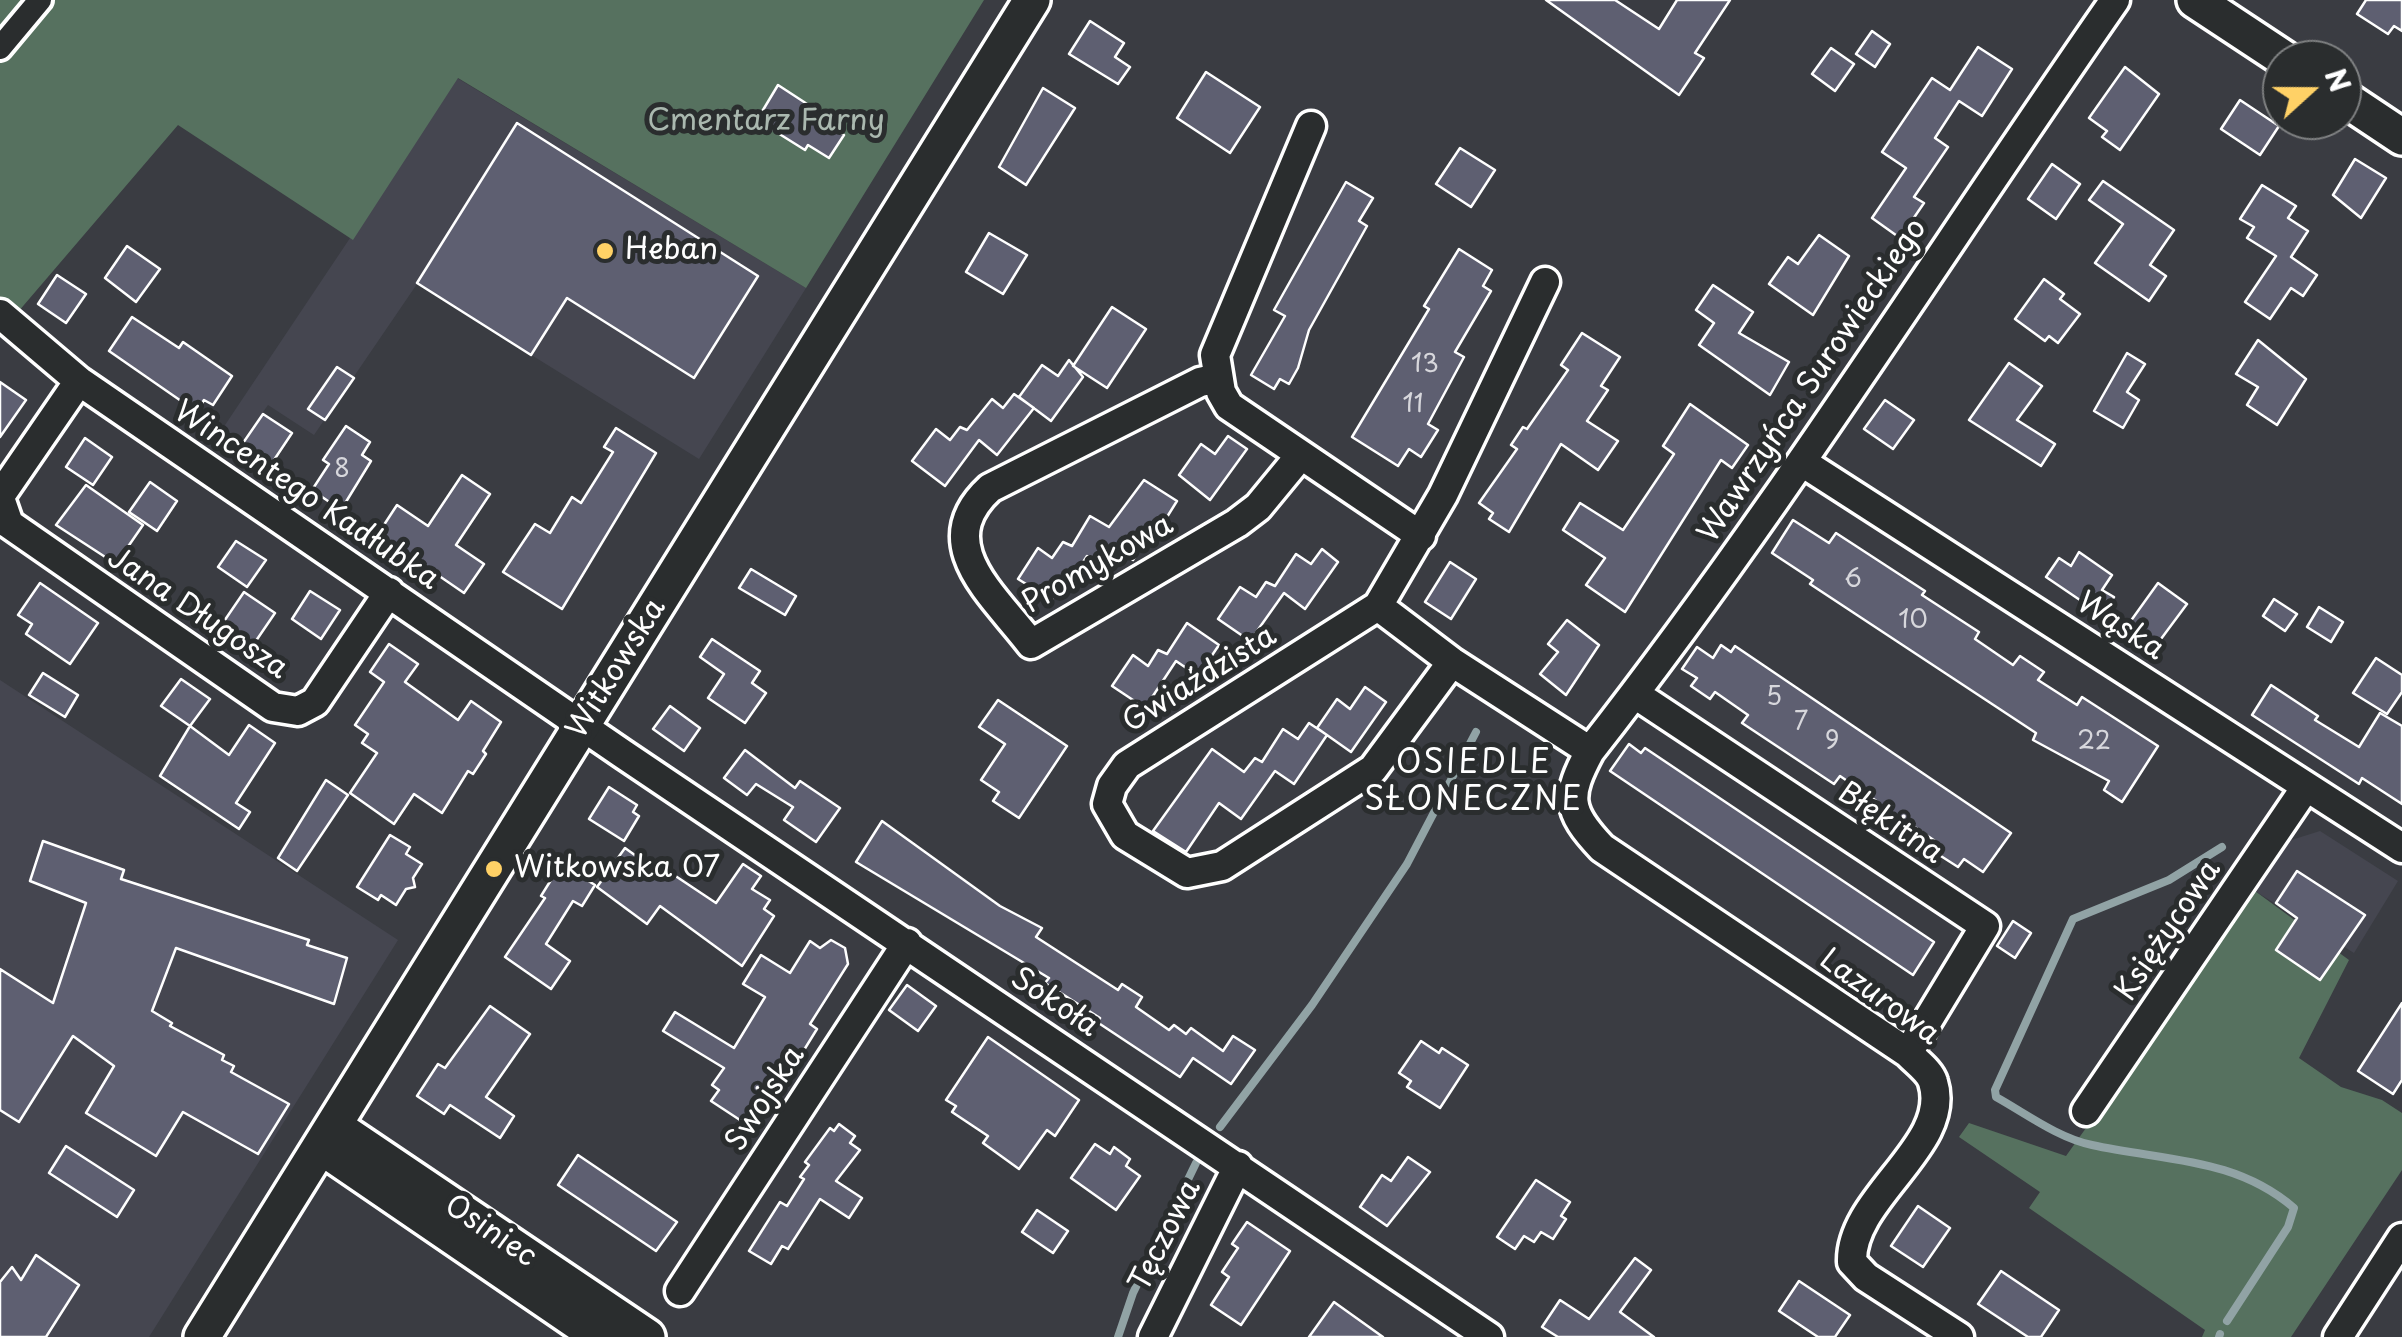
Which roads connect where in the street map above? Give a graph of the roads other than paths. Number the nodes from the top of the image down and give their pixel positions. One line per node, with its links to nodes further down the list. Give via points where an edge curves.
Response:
1 (40, 0): 6 (street)
2 (1032, 0): 22 (street, Witkowska)
3 (2116, 0): 15 (street, Wawrzyńca Surowieckiego)
4 (2195, 0): 5 (street)
5 (2262, 44)
6 (0, 48)
7 (2362, 110): 9 (street)
8 (1310, 126): 12 (street, via 1215,355)
9 (2402, 136)
10 (1545, 282): 17 (street, Gwiaździsta)
11 (0, 314): 13 (street, Wincentego Kadłubka)
12 (1218, 378): 14 (street, via 1229,406); 14 (street, Promykowa, via 1165,399 978,499 964,532 968,561 1030,644 1237,522)
13 (79, 381): 16 (street, Jana Długosza); 18 (street, Wincentego Kadłubka)
14 (1300, 456): 17 (street)
15 (1802, 462): 21 (street, Wawrzyńca Surowieckiego); 24 (street, Wąska)
16 (0, 497): 18 (street, Jana Długosza, via 9,524 273,707 298,711 315,702)
17 (1421, 536): 19 (street, Gwiaździsta)
18 (389, 592): 22 (street, Wincentego Kadłubka)
19 (1378, 606): 20 (street); 20 (street, Gwiaździsta, via 1127,765 1107,804 1124,834 1187,873 1222,866 1373,769)
20 (1452, 662): 23 (street)
21 (1634, 694): 23 (street, Wawrzyńca Surowieckiego); 28 (street, Błękitna, via 1985,926)
22 (584, 723): 27 (street, Sokoła); 30 (street, Witkowska)
23 (1590, 752): 25 (street, Wawrzyńca Surowieckiego)
24 (2306, 787): 26 (street, Wąska); 29 (street, Księżycowa)
25 (1572, 801): 28 (street, Lazurowa, via 1576,819 1602,848)
26 (2402, 848)
27 (907, 943): 31 (street, Sokoła); 33 (street, Swojska)
28 (1908, 1052): 39 (street, Lazurowa, via 1932,1079 1936,1110 1852,1240 1852,1262)
29 (2086, 1112)
30 (328, 1136): 34 (street, Witkowska); 35 (street, Osiniec); 36 (street, Osiniec)
31 (1238, 1166): 37 (street, Tęczowa); 38 (street, Sokoła)
32 (2402, 1238): 40 (street)
33 (680, 1291)
34 (202, 1337)
35 (600, 1337)
36 (647, 1337)
37 (1153, 1337)
38 (1490, 1337)
39 (1959, 1337)
40 (2338, 1337)

